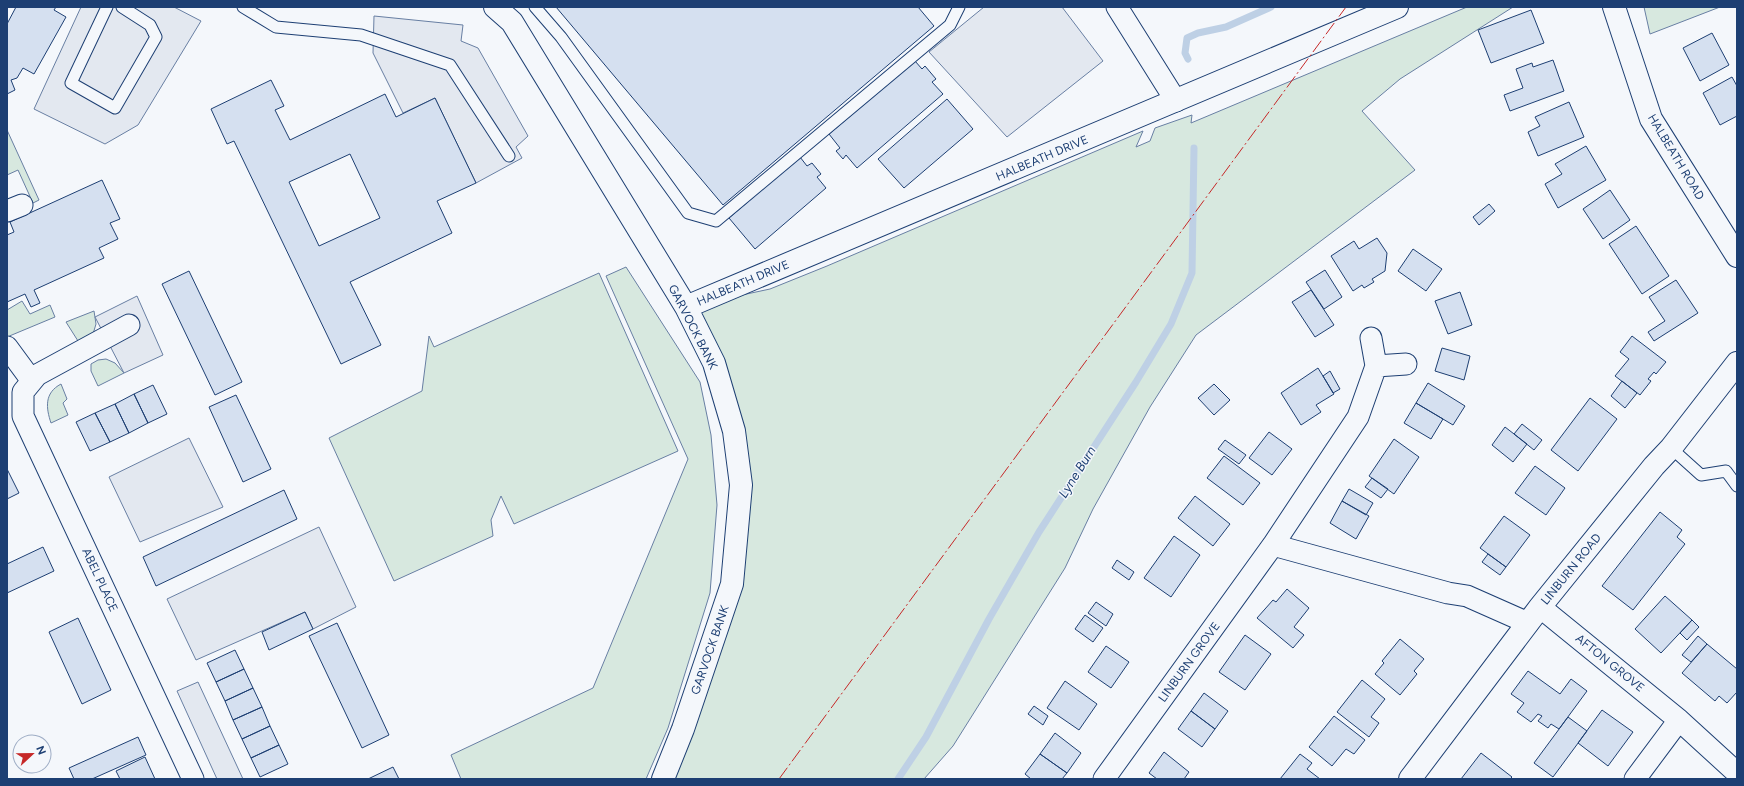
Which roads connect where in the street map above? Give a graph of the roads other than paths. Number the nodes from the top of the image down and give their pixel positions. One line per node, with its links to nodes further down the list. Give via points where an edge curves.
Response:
1 (107, 7): 2 (lane, via 71,83 115,108 156,37 150,25)
2 (122, 7)
3 (243, 7): 11 (lane, via 276,27 361,35 450,66)
4 (495, 7): 13 (street, GARVOCK BANK, via 512,22)
5 (535, 7): 6 (lane, via 560,37 688,213 716,221 950,25)
6 (959, 7)
7 (1117, 7): 10 (street)
8 (1397, 7): 10 (street, HALBEATH DRIVE)
9 (1614, 7): 12 (street, HALBEATH ROAD, via 1651,119)
10 (1176, 101): 13 (street, HALBEATH DRIVE)
11 (509, 156)
12 (1737, 256)
13 (686, 308): 28 (street, GARVOCK BANK, via 714,363 734,431 741,485 732,584)
14 (129, 325): 20 (street, ABEL PLACE, via 37,375)
15 (1371, 338): 19 (street, LINBURN GROVE)
16 (7, 347): 20 (street)
17 (1737, 363): 21 (street, LINBURN ROAD)
18 (1406, 364): 19 (street)
19 (1376, 366): 23 (street, LINBURN GROVE, via 1358,416)
20 (32, 381): 27 (street, ABEL PLACE, via 23,392 23,416)
21 (1671, 448): 22 (lane, via 1701,475 1726,471); 24 (street, LINBURN ROAD)
22 (1737, 486)
23 (1273, 545): 24 (street); 29 (street, LINBURN GROVE)
24 (1534, 615): 25 (street, AFTON GROVE); 30 (street, LINBURN ROAD)
25 (1679, 720): 26 (street, AFTON GROVE); 31 (street)
26 (1737, 773)
27 (193, 779)
28 (664, 779)
29 (1104, 779)
30 (1410, 779)
31 (1635, 779)

